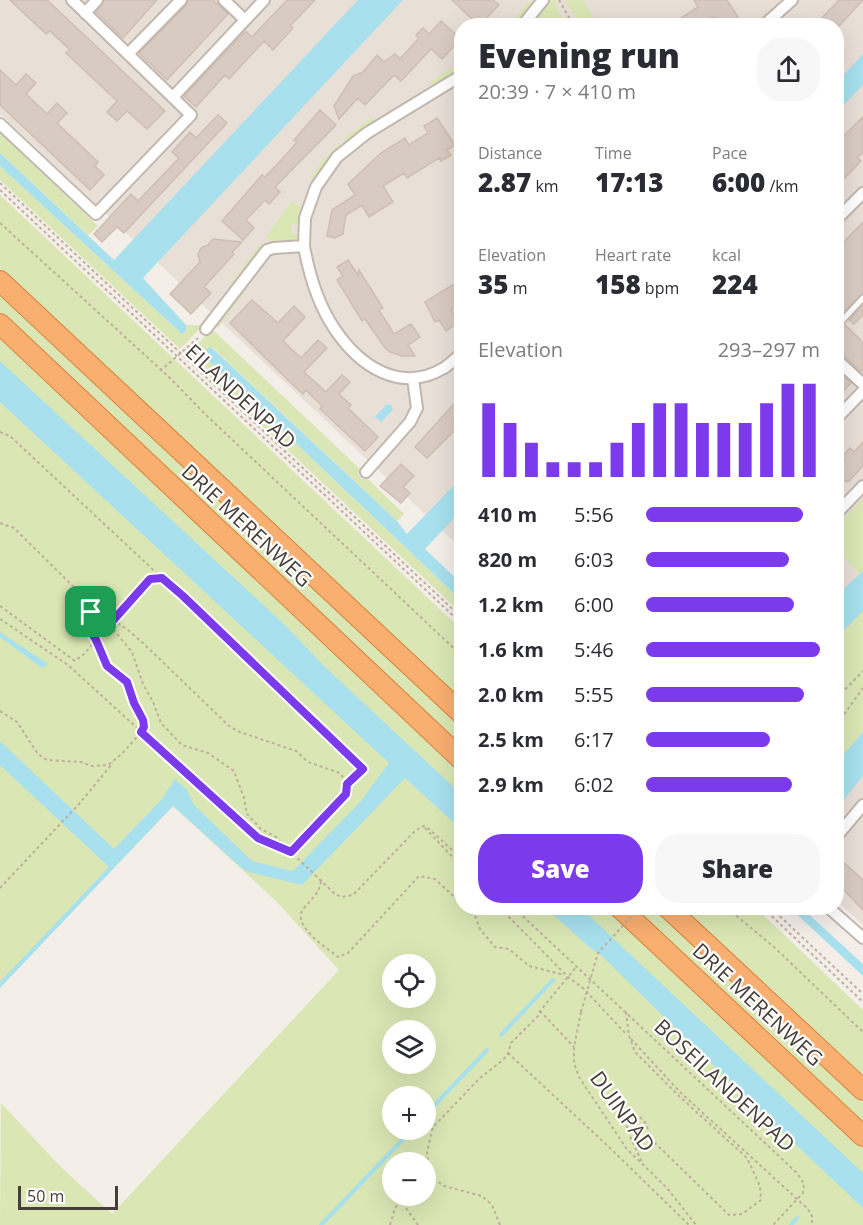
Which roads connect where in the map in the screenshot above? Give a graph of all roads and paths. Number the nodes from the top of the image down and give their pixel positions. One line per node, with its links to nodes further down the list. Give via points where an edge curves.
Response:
1 (72, 0): 9 (street)
2 (97, 0): 9 (street)
3 (181, 0): 14 (street)
4 (224, 0): 13 (street)
5 (264, 0): 13 (street)
6 (543, 0): 10 (street)
7 (559, 0): 11 (path)
8 (788, 2): 12 (street)
9 (85, 13): 14 (street)
10 (528, 18)
11 (570, 18)
12 (771, 18)
13 (245, 20): 16 (street)
14 (128, 54): 16 (street)
15 (454, 80): 23 (street, via 367,133 337,157 316,187 305,218)
16 (173, 97): 17 (street, via 191,115 96,214)
17 (0, 124)
18 (0, 183): 29 (path)
19 (0, 190): 30 (path, EILANDENPAD)
20 (863, 193): 21 (street)
21 (844, 212)
22 (0, 222): 33 (path)
23 (304, 246): 28 (street, via 267,250); 34 (street, via 323,307 349,347 387,375)
24 (0, 281): 55 (highway, DRIE MERENWEG)
25 (863, 297): 26 (lane)
26 (844, 318)
27 (0, 324): 59 (highway, DRIE MERENWEG)
28 (206, 329): 29 (path)
29 (182, 354): 30 (path); 45 (path)
30 (178, 357): 33 (path); 46 (path, EILANDENPAD)
31 (454, 360): 34 (street, via 445,368)
32 (844, 366): 35 (street)
33 (160, 371): 51 (path)
34 (413, 379): 39 (street, via 417,408 410,422)
35 (863, 384)
36 (863, 391): 37 (street)
37 (844, 411)
38 (0, 432): 43 (path, via 9,436)
39 (366, 472)
40 (863, 486): 41 (street)
41 (844, 506)
42 (0, 523): 48 (path, via 14,528)
43 (162, 578): 48 (path, via 150,579); 61 (path, via 363,769)
44 (0, 606): 50 (path, via 75,661)
45 (454, 610)
46 (454, 616)
47 (0, 619): 58 (path, via 68,665)
48 (112, 621): 49 (path); 61 (path, via 144,644 228,725 296,751 308,762 340,773)
49 (109, 625): 50 (path); 50 (path, via 91,612 86,618); 65 (path, via 132,652 161,723 182,745 208,753 234,771 247,814)
50 (96, 640): 58 (path, via 107,666 127,682 143,720)
51 (454, 648)
52 (863, 671): 54 (path)
53 (863, 688): 57 (path)
54 (844, 691)
55 (454, 707)
56 (0, 711): 60 (path, via 17,722 38,754 47,760 92,766)
57 (844, 714)
58 (141, 732): 60 (path); 65 (path, via 258,838)
59 (454, 752)
60 (113, 762): 70 (path)
61 (347, 784): 66 (path)
62 (863, 805): 64 (street)
63 (423, 826): 67 (path); 68 (path); 69 (path, via 353,895 335,894)
64 (844, 828)
65 (285, 848): 66 (path)
66 (290, 851): 69 (path)
67 (454, 852)
68 (454, 859)
69 (320, 880): 71 (path, via 317,895 303,909 300,921 338,957 348,953 419,876 435,879)
70 (0, 888)
71 (454, 897)
72 (474, 915): 84 (path, via 495,947 509,949 529,966)
73 (507, 915): 84 (path)
74 (522, 915): 83 (path, BOSEILANDENPAD)
75 (627, 915): 94 (highway, DRIE MERENWEG)
76 (633, 915): 91 (path, DUINPAD, bridge, via 598,953)
77 (676, 915): 93 (highway, DRIE MERENWEG)
78 (735, 915): 89 (path)
79 (770, 915): 86 (path)
80 (778, 915): 85 (path)
81 (837, 915): 82 (street)
82 (863, 938)
83 (577, 966): 84 (path); 88 (path, BOSEILANDENPAD)
84 (567, 977): 87 (path); 90 (path, via 583,988)
85 (863, 994)
86 (863, 1002)
87 (540, 1011): 91 (path); 92 (path)
88 (626, 1012): 90 (path); 98 (path, BOSEILANDENPAD, via 797,1173 804,1184)
89 (863, 1032)
90 (629, 1036): 96 (path, via 635,1052 747,1158 760,1186 761,1200 742,1214 729,1215 653,1141 644,1120 634,1114 627,1126); 98 (path, via 680,1092)
91 (574, 1047): 96 (path, DUINPAD, via 579,1077 626,1148)
92 (508, 1053): 95 (path, via 433,1127); 104 (path)
93 (863, 1090)
94 (863, 1136)
95 (426, 1152)
96 (642, 1162): 105 (path, DUINPAD)
97 (436, 1182): 103 (path, via 482,1196 492,1205)
98 (798, 1199): 106 (path); 107 (path, via 813,1218)
99 (397, 1206): 101 (path)
100 (406, 1206): 102 (path)
101 (390, 1225)
102 (418, 1225)
103 (500, 1225)
104 (689, 1225)
105 (696, 1225)
106 (773, 1225)
107 (811, 1225)

